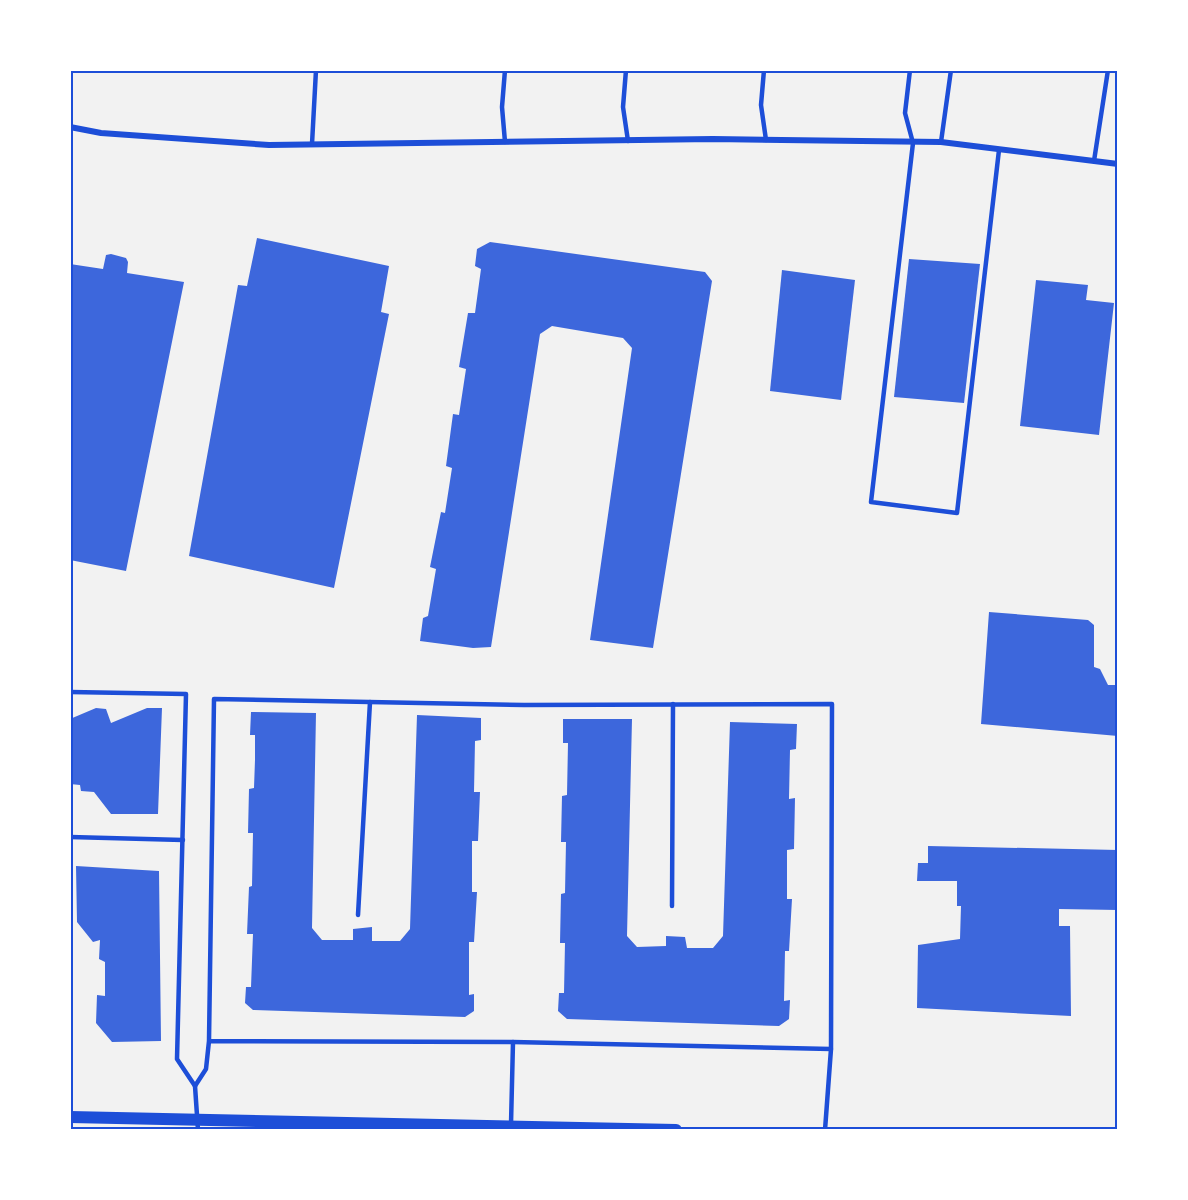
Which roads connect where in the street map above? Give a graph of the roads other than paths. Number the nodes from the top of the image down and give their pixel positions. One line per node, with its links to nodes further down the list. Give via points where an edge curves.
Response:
1 (316, 70): 14 (lane)
2 (505, 70): 11 (lane)
3 (626, 70): 10 (lane, via 623,106)
4 (764, 70): 9 (lane, via 761,105)
5 (910, 70): 13 (lane, via 905,113)
6 (951, 70): 12 (lane)
7 (1108, 70): 16 (lane)
8 (70, 127): 14 (street, via 100,133 268,145)
9 (766, 140): 10 (street); 13 (street)
10 (628, 141): 11 (street)
11 (505, 142): 14 (street)
12 (941, 142): 13 (street); 15 (street)
13 (913, 143): 15 (lane, via 871,502 957,513)
14 (312, 144)
15 (999, 150): 16 (street)
16 (1094, 161): 17 (street)
17 (1118, 164)
18 (70, 692): 22 (lane, via 186,694)
19 (370, 702): 20 (lane); 24 (lane); 25 (lane, via 214,699)
20 (673, 704): 23 (lane); 27 (lane, via 832,704)
21 (70, 837): 22 (lane)
22 (183, 840): 28 (lane, via 177,1059)
23 (672, 906)
24 (358, 915)
25 (208, 1041): 26 (lane); 28 (lane, via 206,1069)
26 (513, 1042): 27 (lane); 30 (lane)
27 (831, 1049): 34 (lane)
28 (195, 1086): 31 (lane)
29 (70, 1117): 31 (main road)
30 (511, 1124): 31 (main road); 32 (main road)
31 (196, 1125)
32 (581, 1128): 33 (main road)
33 (676, 1130)
34 (825, 1130)

